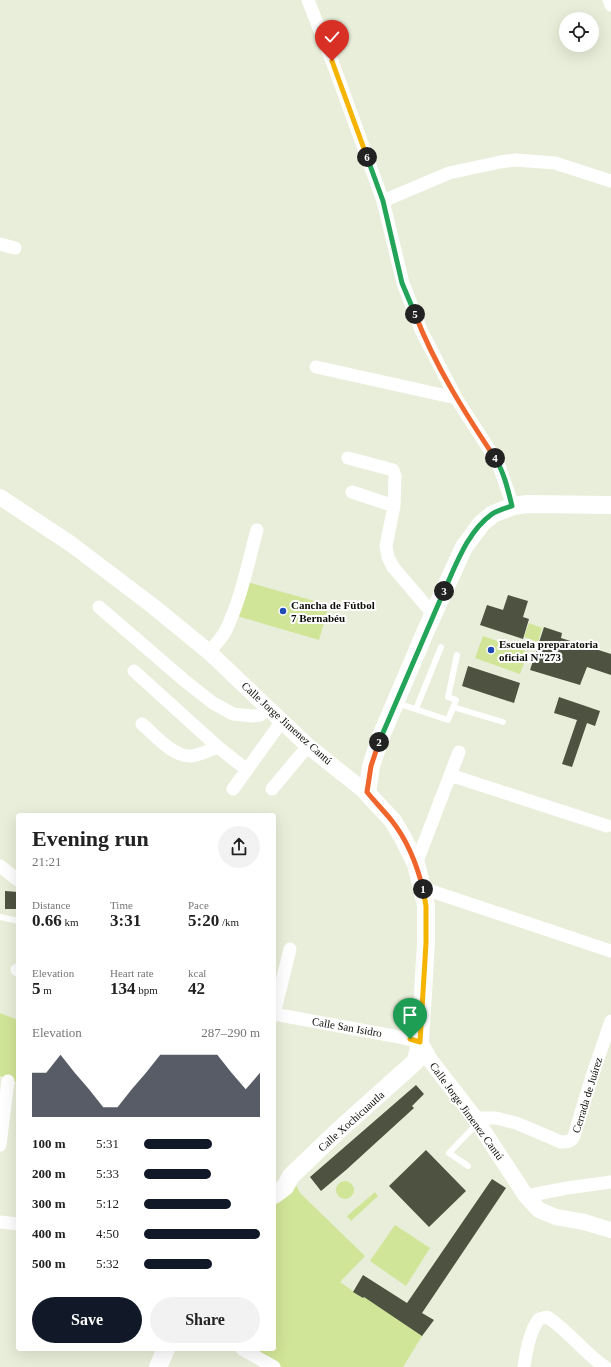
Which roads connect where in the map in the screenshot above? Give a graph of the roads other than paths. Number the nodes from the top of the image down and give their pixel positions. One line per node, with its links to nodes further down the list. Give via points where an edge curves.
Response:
1 (308, 0): 5 (street)
2 (609, 0): 3 (street)
3 (611, 5)
4 (611, 181): 5 (street, via 555,162 516,160 449,174)
5 (383, 201): 9 (street, via 402,283 421,330)
6 (0, 244): 7 (street)
7 (15, 248)
8 (316, 367): 9 (street)
9 (456, 398): 15 (street, via 498,464)
10 (348, 458): 14 (street, via 393,470)
11 (352, 492): 14 (street)
12 (0, 497): 20 (street, Calle Jorge Jimenez Cantú, via 71,544)
13 (611, 504): 15 (main road)
14 (394, 506): 18 (street, via 386,546 388,557 393,567)
15 (512, 506): 18 (main road, via 493,514 473,534 464,547)
16 (257, 530): 20 (street, via 234,609 225,631)
17 (99, 606): 25 (street, via 213,703 233,714 252,716 260,715)
18 (433, 614): 23 (main road)
19 (441, 646): 26 (lane)
20 (209, 652): 25 (street, Calle Jorge Jimenez Cantú)
21 (457, 655): 24 (lane, via 448,697 456,700)
22 (134, 671): 31 (street)
23 (396, 702): 26 (lane); 37 (main road, via 380,736)
24 (453, 707): 26 (lane, via 448,720); 28 (lane)
25 (268, 708): 27 (street, Calle Jorge Jimenez Cantú)
26 (416, 709)
27 (282, 721): 30 (street, Calle Jorge Jimenez Cantú); 33 (street)
28 (503, 722)
29 (142, 724): 31 (street, via 173,752 183,756 192,756)
30 (308, 746): 36 (street); 37 (street, Calle Jorge Jimenez Cantú)
31 (218, 747): 33 (street)
32 (459, 752): 34 (street)
33 (247, 770): 35 (street)
34 (450, 775): 38 (street); 39 (street)
35 (233, 789)
36 (272, 789)
37 (367, 792): 39 (main road, Calle Jorge Jimenez Cantú, via 393,821)
38 (607, 826)
39 (416, 864): 42 (main road, Calle Jorge Jimenez Cantú)
40 (0, 866): 41 (street)
41 (16, 878)
42 (422, 888): 46 (street); 50 (main road, Calle Jorge Jimenez Cantú, via 426,906 426,943)
43 (0, 917): 44 (lane)
44 (16, 921)
45 (290, 949): 47 (street)
46 (611, 952)
47 (276, 1006)
48 (276, 1014): 50 (street, Calle San Isidro)
49 (611, 1021): 52 (street, Cerrada de Juárez, via 571,1141 560,1142 516,1122 496,1118)
50 (420, 1042): 52 (street, Calle Jorge Jimenez Cantú, via 430,1060); 56 (main road, Calle Xochicuautla, via 416,1061 338,1131)
51 (8, 1081): 53 (street)
52 (477, 1121): 54 (lane, via 449,1153); 57 (street, Calle Jorge Jimenez Cantú)
53 (0, 1145)
54 (468, 1166)
55 (611, 1182): 57 (street)
56 (276, 1194)
57 (526, 1196): 60 (street, Calle Jorge Jimenez Cantú, via 539,1210 556,1217)
58 (0, 1222): 59 (street)
59 (16, 1224)
60 (611, 1230)
61 (165, 1351): 64 (main road)
62 (246, 1351): 65 (street)
63 (524, 1366): 66 (street, via 533,1327 539,1319 547,1316)
64 (158, 1367)
65 (274, 1367)
66 (605, 1367)

